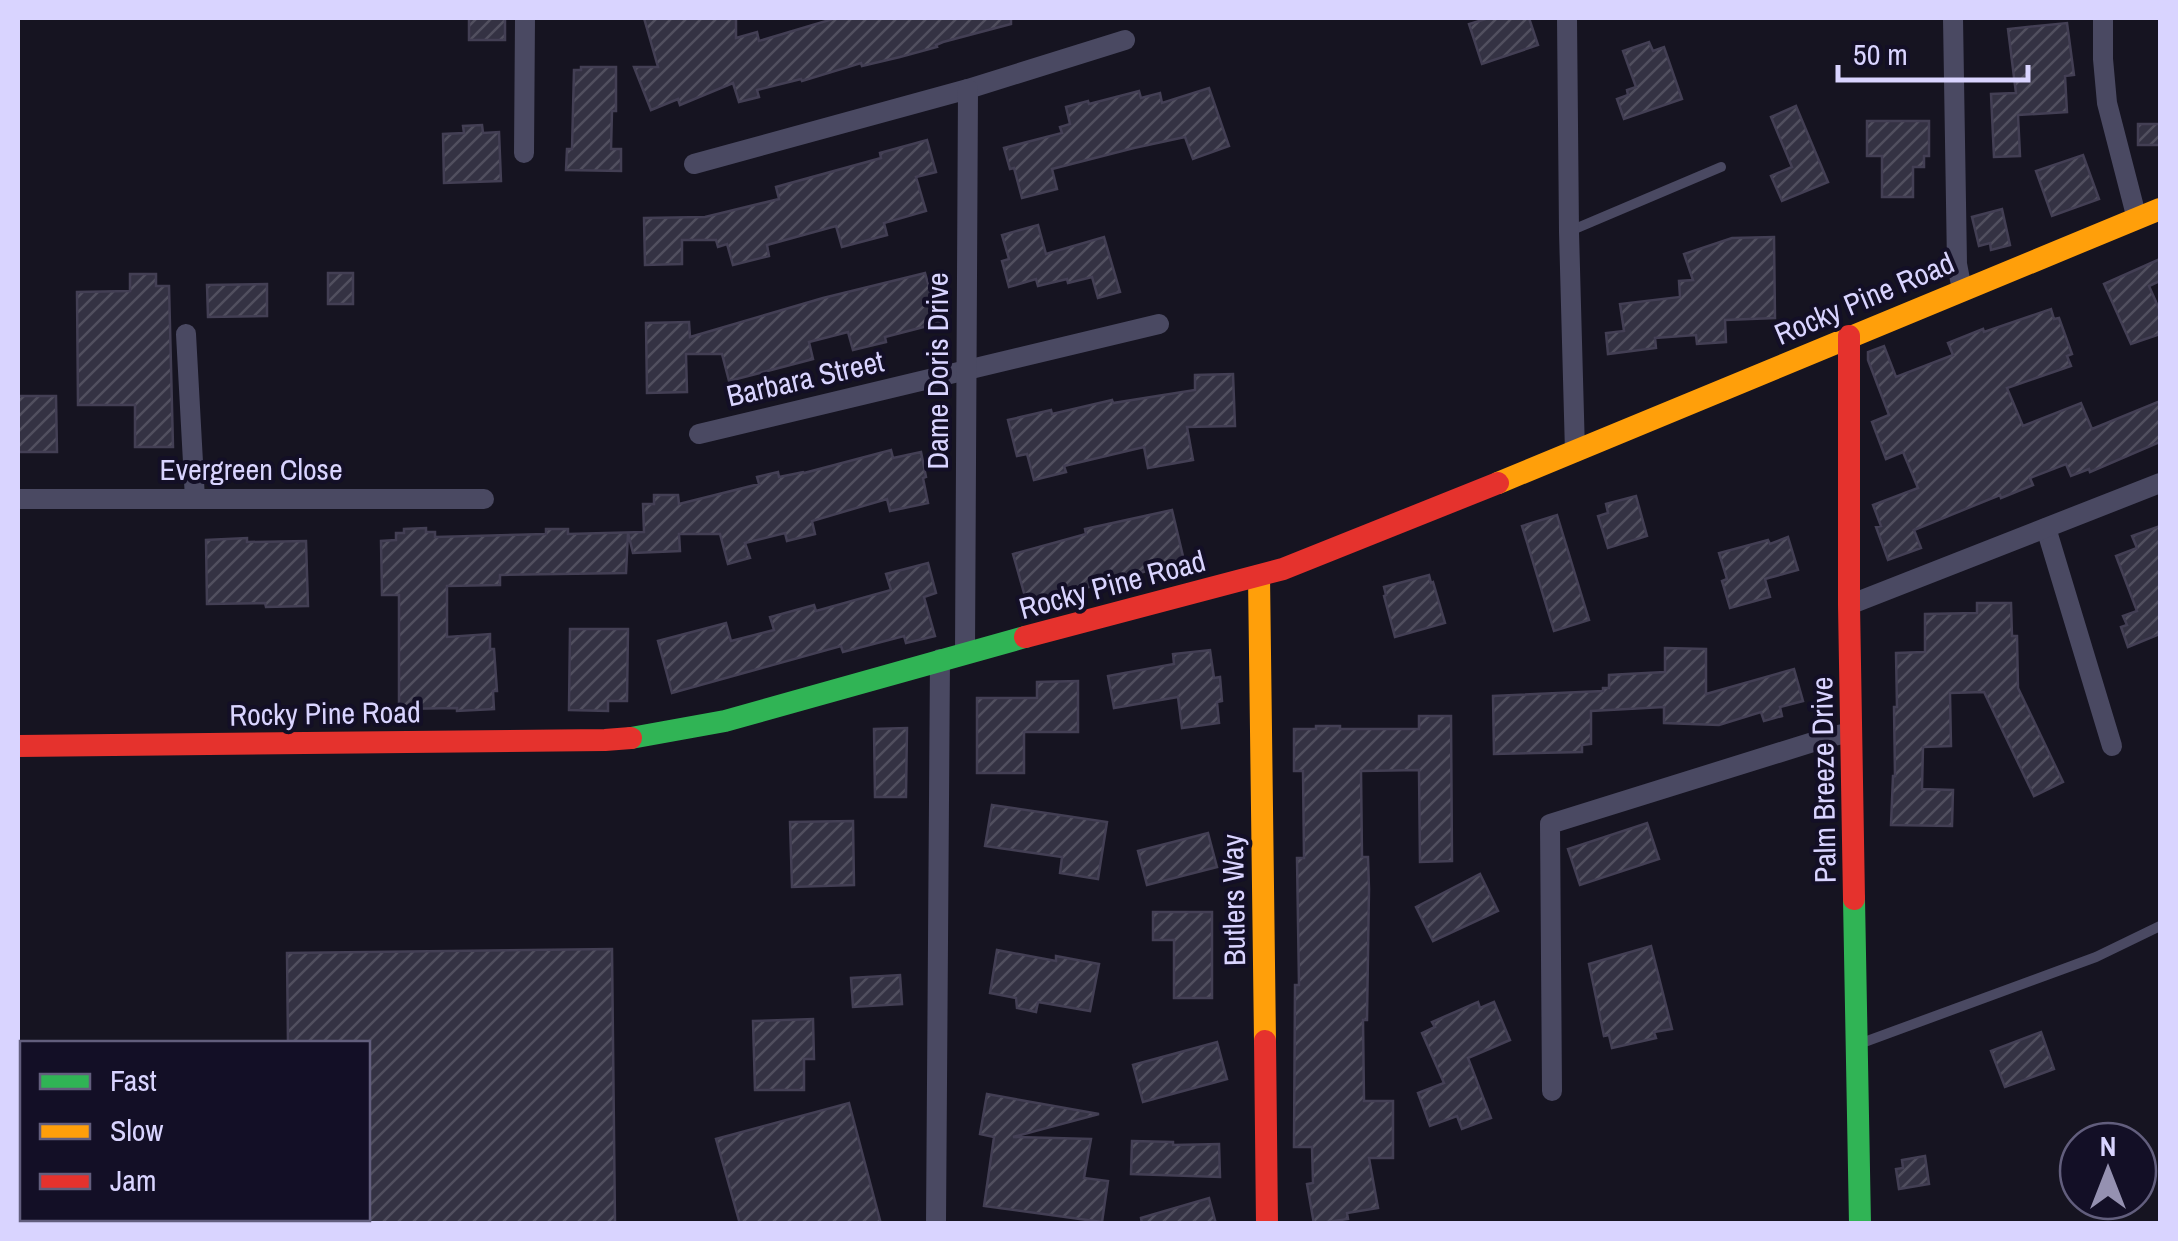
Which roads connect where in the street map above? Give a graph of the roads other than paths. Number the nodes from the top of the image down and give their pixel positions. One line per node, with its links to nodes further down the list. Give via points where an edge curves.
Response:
1 (526, 18): 7 (street)
2 (1568, 18): 12 (street)
3 (1954, 18): 13 (street, via 1956,264)
4 (2103, 18): 11 (street, via 2108,103)
5 (1125, 40): 6 (street)
6 (968, 88): 8 (street); 17 (street, Dame Doris Drive)
7 (524, 153)
8 (694, 164)
9 (1721, 167): 12 (lane)
10 (2160, 209): 11 (street, Rocky Pine Road)
11 (2137, 219): 13 (street, Rocky Pine Road)
12 (1568, 232): 19 (street)
13 (1962, 290): 16 (street, Rocky Pine Road)
14 (1159, 324): 17 (street, Barbara Street)
15 (186, 334): 22 (street)
16 (1849, 336): 19 (street, Rocky Pine Road); 26 (street, Palm Breeze Drive)
17 (967, 370): 18 (street, Barbara Street); 27 (street, Dame Doris Drive)
18 (699, 434)
19 (1575, 452): 25 (street, Rocky Pine Road)
20 (2160, 483): 24 (street)
21 (18, 499): 22 (street, Evergreen Close)
22 (195, 499): 23 (street, Evergreen Close)
23 (484, 499)
24 (2046, 528): 26 (street); 31 (street)
25 (1259, 576): 27 (street, Rocky Pine Road); 36 (street, Butlers Way)
26 (1849, 605): 29 (street, Palm Breeze Drive)
27 (966, 653): 28 (street, Rocky Pine Road)
28 (940, 659): 30 (street, Rocky Pine Road, via 726,721 638,738); 35 (street)
29 (1852, 732): 33 (street, Palm Breeze Drive); 34 (street, via 1550,824)
30 (18, 746)
31 (2112, 746)
32 (2160, 926): 33 (lane, via 2096,957)
33 (1858, 1044): 37 (street, Palm Breeze Drive)
34 (1552, 1091)
35 (936, 1224)
36 (1267, 1224)
37 (1860, 1224)

